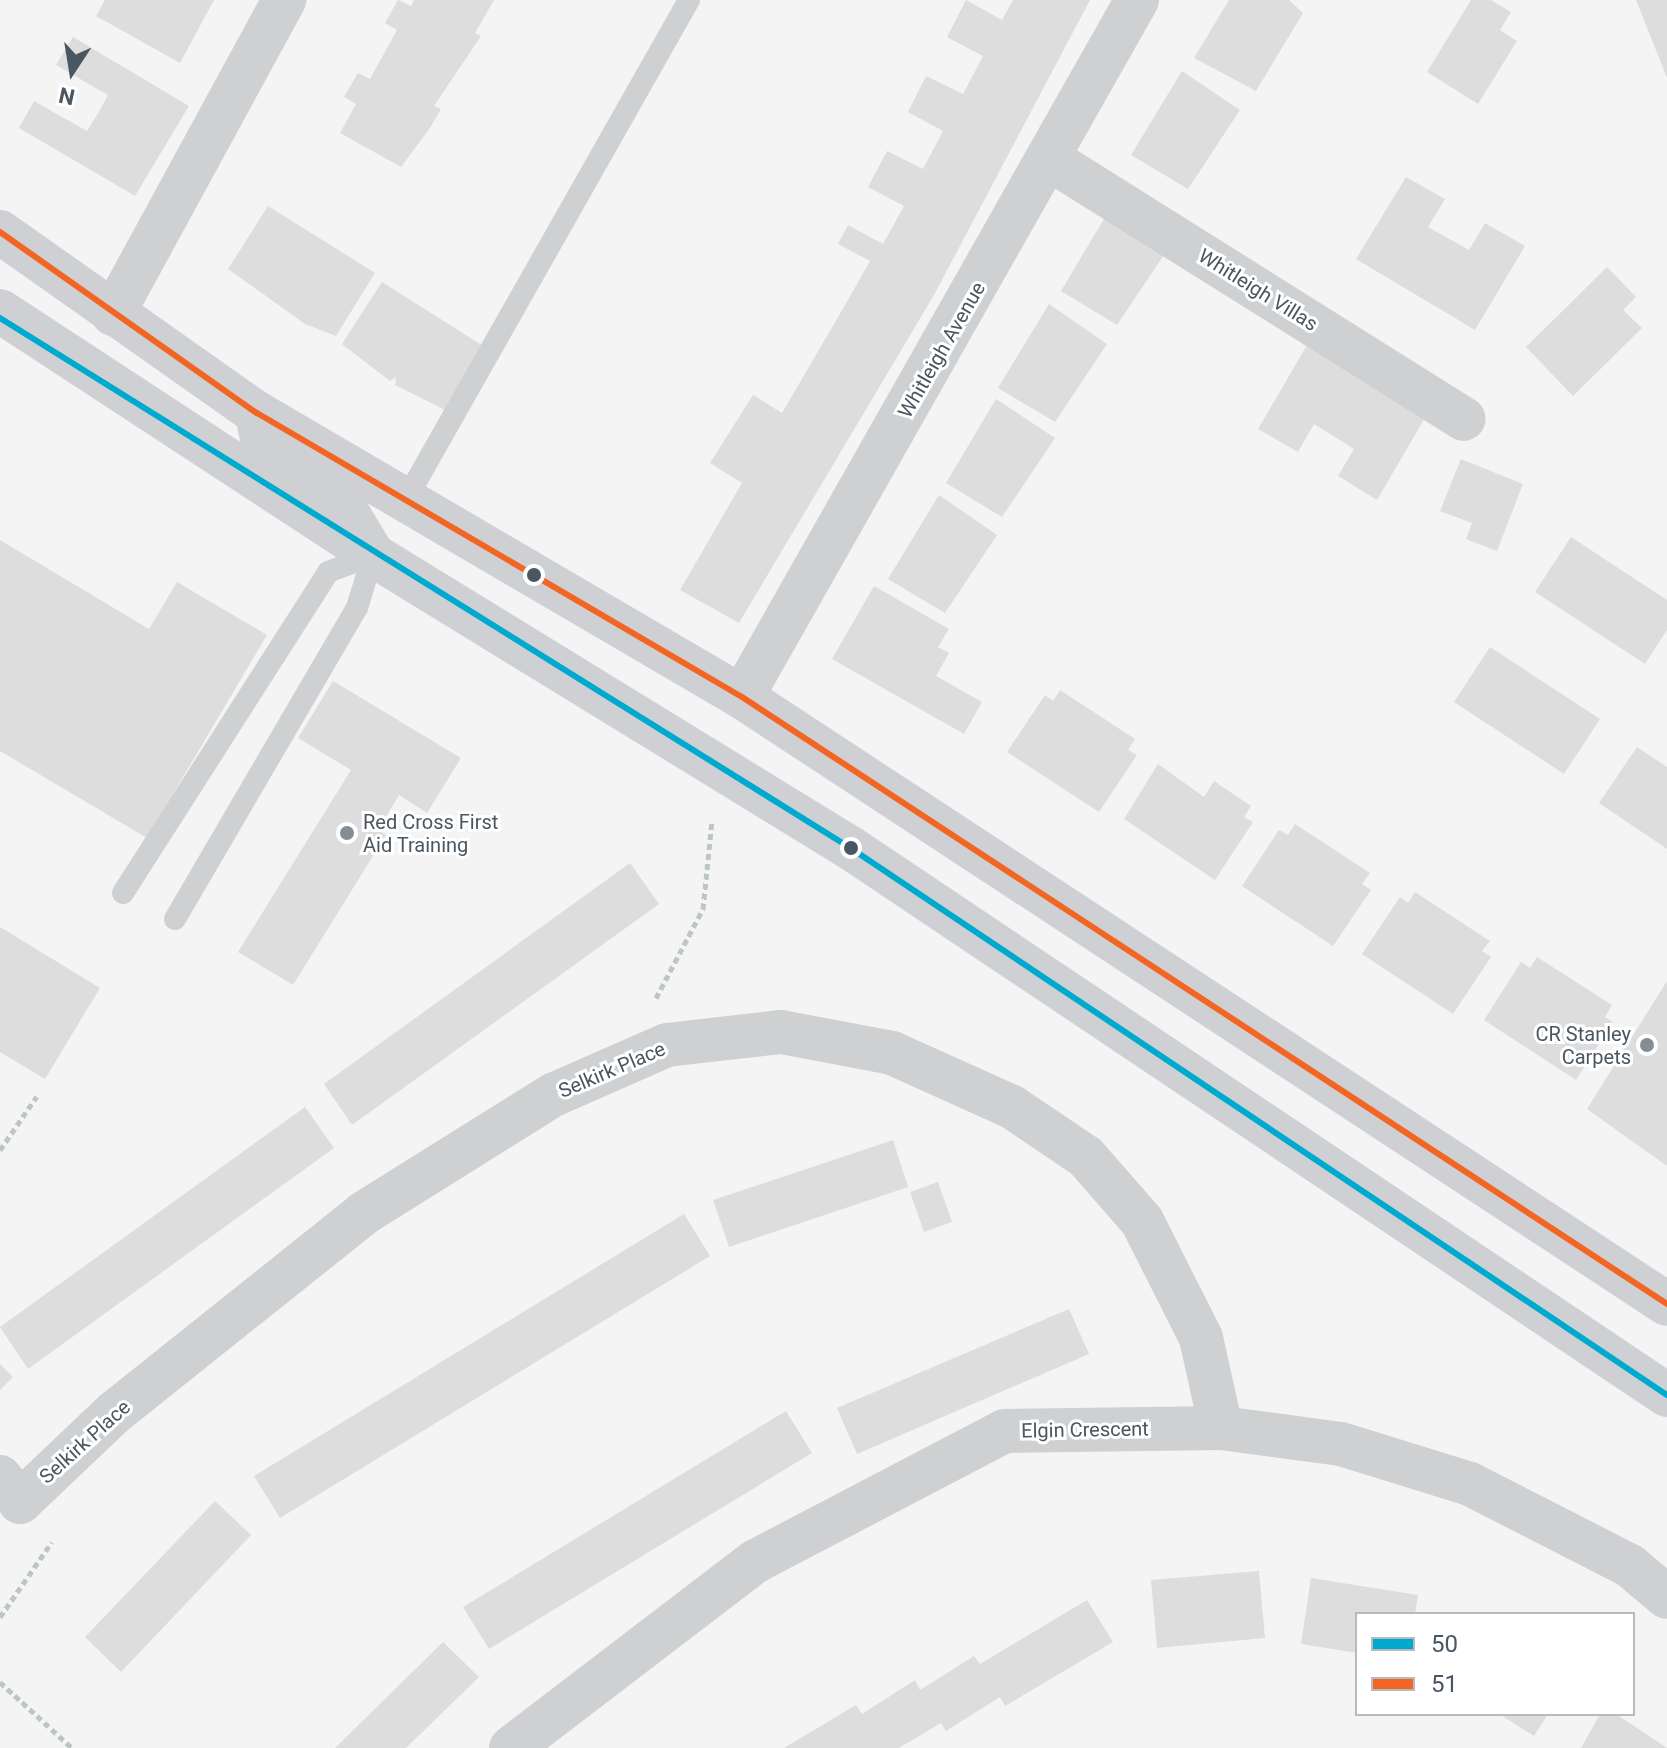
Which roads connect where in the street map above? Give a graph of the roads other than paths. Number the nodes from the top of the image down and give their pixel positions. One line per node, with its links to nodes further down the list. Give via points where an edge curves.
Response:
1 (284, 0): 6 (street)
2 (689, 0): 10 (lane)
3 (1137, 0): 4 (street, Whitleigh Avenue)
4 (1051, 160): 9 (street, Whitleigh Villas); 12 (street, Whitleigh Avenue)
5 (0, 232): 6 (main road)
6 (113, 314): 8 (main road)
7 (9, 321): 11 (main road)
8 (257, 413): 10 (main road); 11 (street, via 263,443 332,487)
9 (1464, 419)
10 (405, 501): 12 (main road)
11 (373, 555): 13 (lane, via 328,572); 14 (lane, via 357,608); 16 (main road, via 706,755)
12 (742, 697): 15 (main road)
13 (123, 893)
14 (175, 919)
15 (1667, 1304)
16 (1667, 1395)
17 (1221, 1428): 18 (street, Selkirk Place, via 1188,1312 1142,1221 1086,1157 1012,1107 892,1053 781,1032 667,1045 540,1103 364,1213); 19 (street, Elgin Crescent, via 1341,1444 1470,1484 1630,1566); 20 (street, Elgin Crescent, via 1005,1431 756,1561)
18 (10, 1489)
19 (1667, 1597)
20 (511, 1748)

